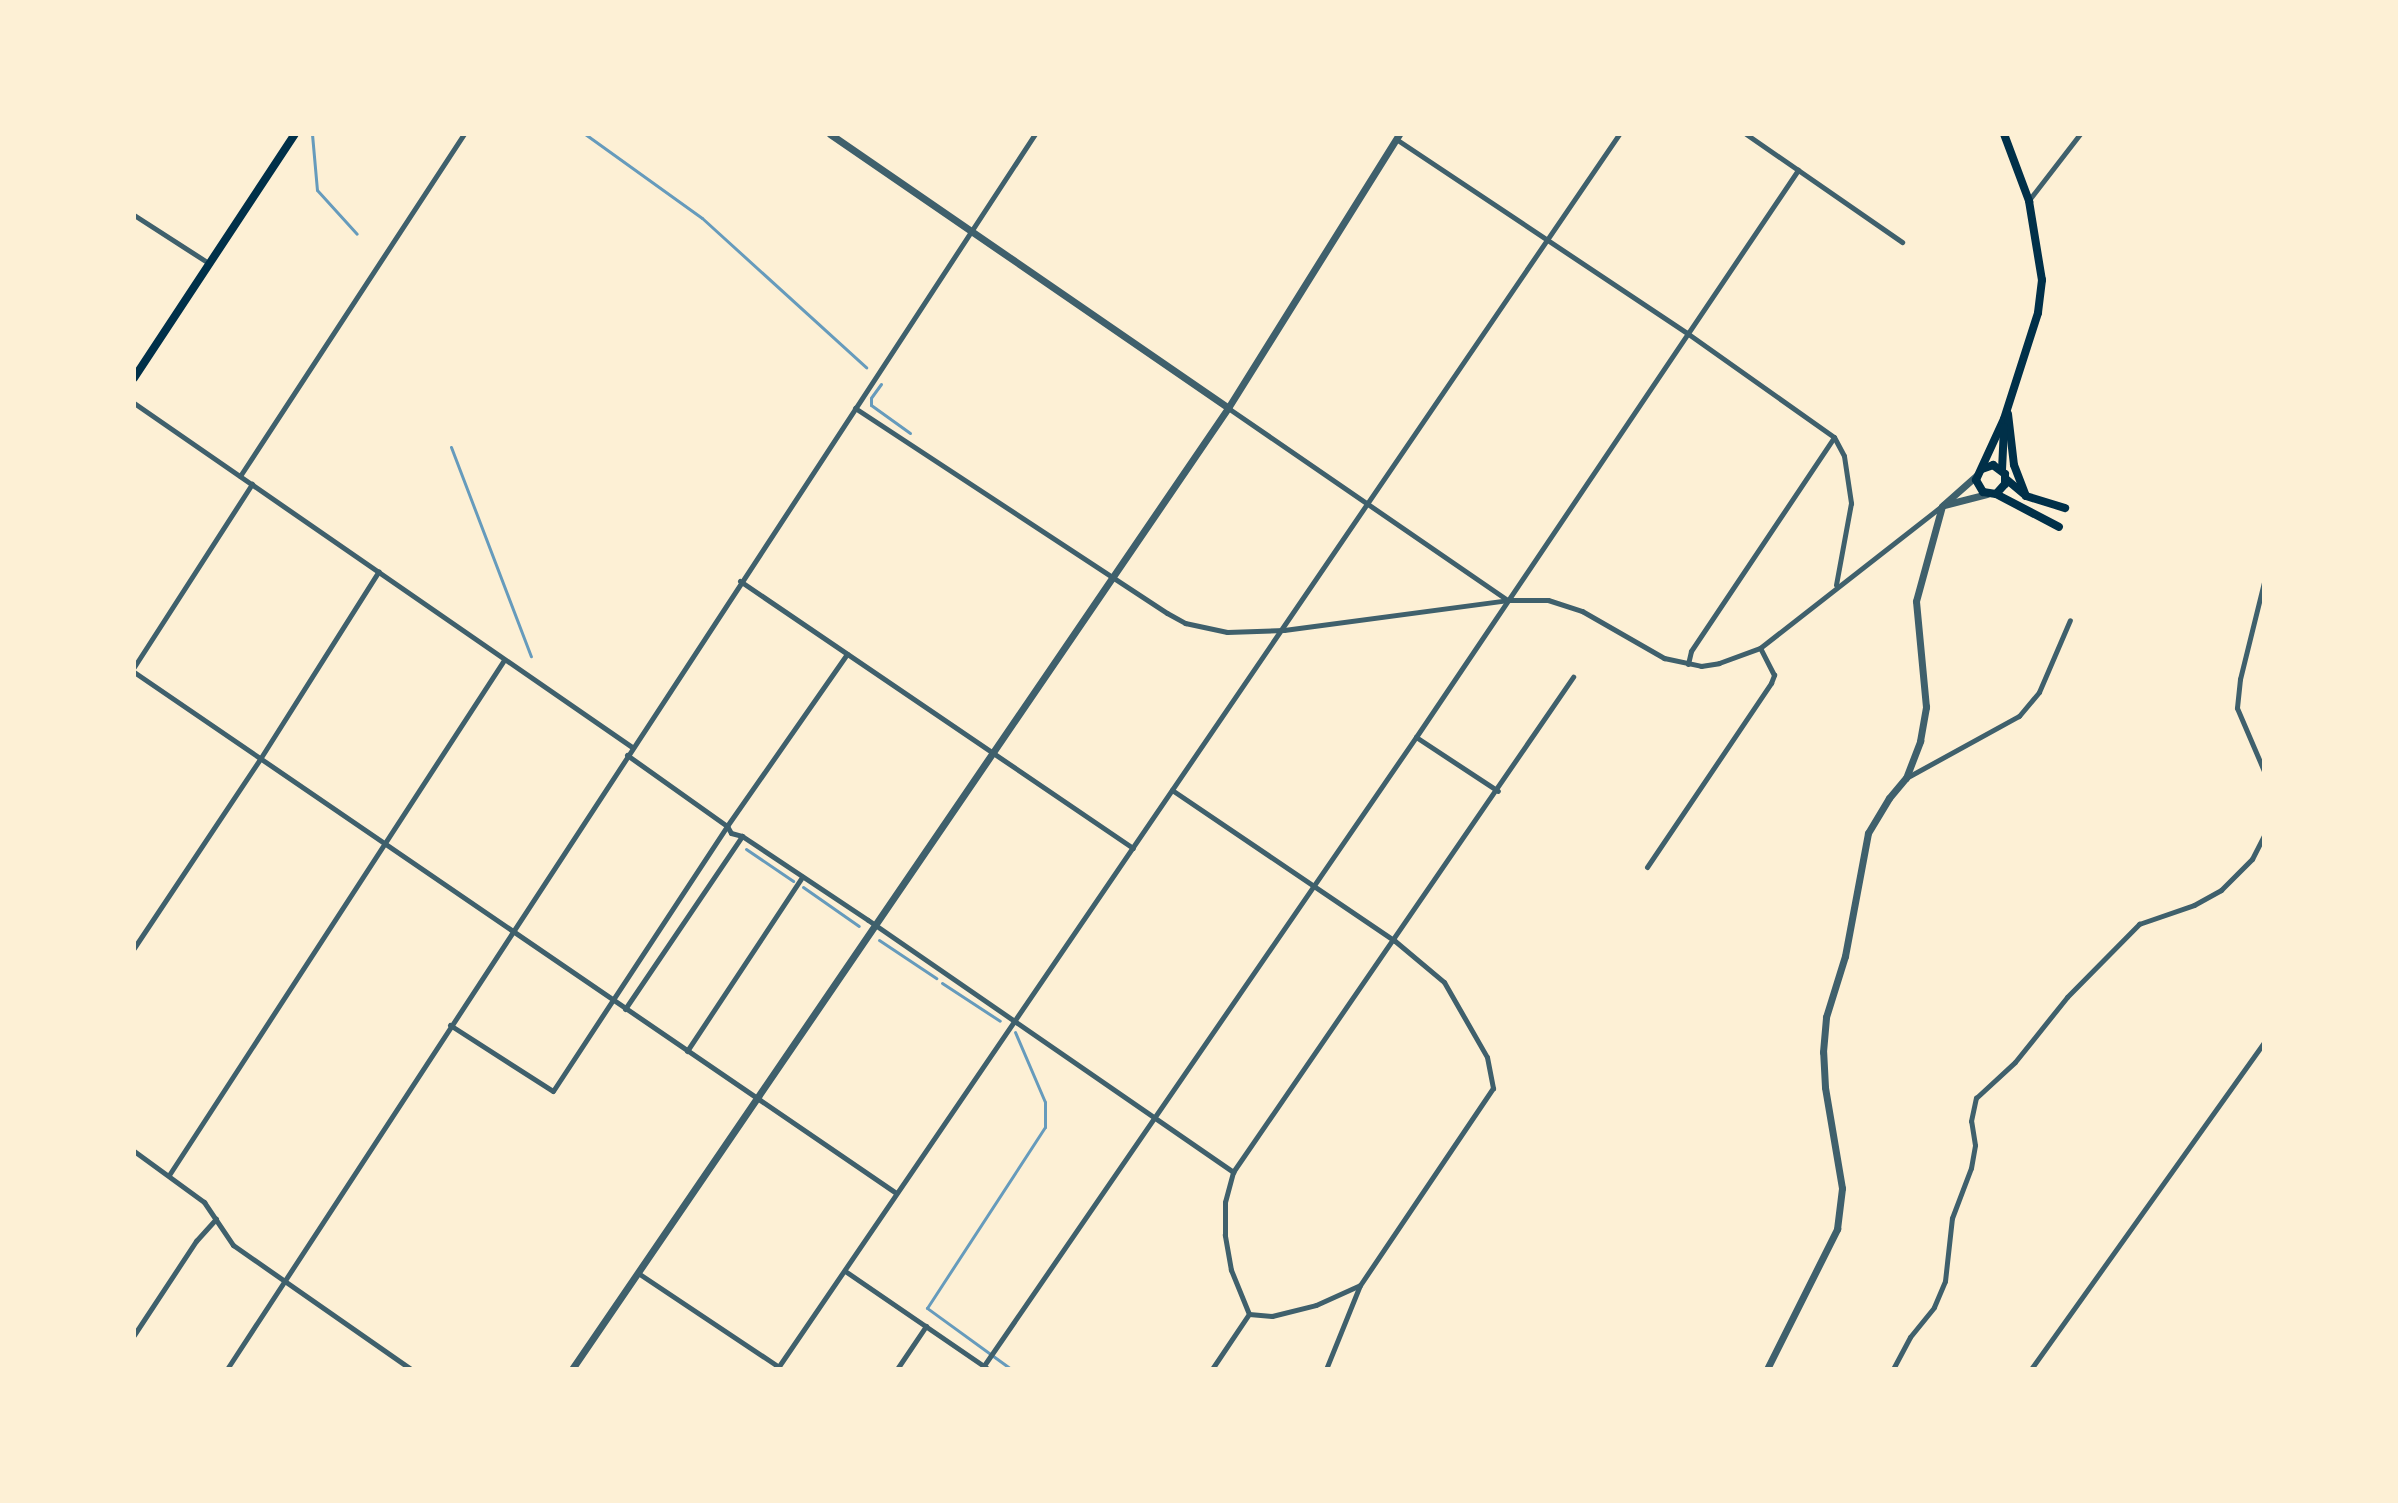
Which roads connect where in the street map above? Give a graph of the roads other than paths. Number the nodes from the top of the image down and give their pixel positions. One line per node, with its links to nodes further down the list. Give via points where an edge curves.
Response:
1 (295, 134): 16 (main road)
2 (464, 134): 26 (street)
3 (830, 134): 13 (street)
4 (1035, 134): 13 (street)
5 (1619, 134): 14 (street)
6 (1746, 134): 10 (street)
7 (2004, 134): 11 (main road)
8 (2080, 134): 11 (street)
9 (1398, 136): 14 (street); 21 (street)
10 (1798, 170): 15 (street); 17 (street)
11 (2029, 201): 22 (main road, via 2042,280 2038,313)
12 (134, 215): 16 (street)
13 (971, 230): 20 (street); 21 (street)
14 (1547, 240): 17 (street); 30 (street)
15 (1902, 242)
16 (210, 264): 18 (main road)
17 (1687, 333): 23 (street); 39 (street)
18 (134, 378)
19 (134, 403): 26 (street)
20 (855, 408): 35 (street); 36 (street)
21 (1228, 408): 30 (street); 35 (street)
22 (2006, 414): 24 (main road); 25 (main road); 29 (main road, via 2011,453)
23 (1834, 437): 38 (street, via 1844,456 1851,503); 45 (street, via 1691,651)
24 (1978, 473): 25 (main road, via 1993,465); 28 (main road, via 1977,485); 31 (street)
25 (2004, 474): 28 (main road, via 2003,488); 29 (main road)
26 (240, 476): 27 (street)
27 (252, 484): 34 (street); 46 (street)
28 (1992, 494): 31 (street); 33 (main road)
29 (2026, 496): 32 (main road)
30 (1368, 504): 39 (street); 41 (street)
31 (1942, 506): 38 (street); 54 (street, via 1916,601 1926,707)
32 (2065, 508)
33 (2059, 527)
34 (379, 571): 44 (street); 52 (street)
35 (1110, 579): 41 (street, via 1185,623 1207,630); 50 (street)
36 (740, 581): 43 (street); 49 (street)
37 (2264, 582): 53 (street, via 2237,708)
38 (1836, 585): 42 (street)
39 (1508, 600): 41 (street); 45 (street, via 1548,600 1582,611 1664,658); 48 (street)
40 (2070, 620): 54 (street, via 2039,692 2019,716)
41 (1284, 630): 55 (street)
42 (1760, 648): 45 (street, via 1719,663); 62 (street, via 1774,675 1771,683)
43 (847, 654): 50 (street); 57 (street)
44 (504, 660): 49 (street); 60 (street)
45 (1688, 664)
46 (134, 670): 52 (street)
47 (1573, 677): 56 (street)
48 (1416, 737): 56 (street); 64 (street)
49 (632, 747): 51 (street)
50 (993, 752): 61 (street); 65 (street)
51 (627, 755): 57 (street); 66 (street)
52 (260, 759): 60 (street); 68 (street)
53 (2264, 771)
54 (1906, 778): 97 (street, via 1868,833 1848,942 1826,1017 1825,1087 1842,1188 1837,1229)
55 (1172, 790): 61 (street); 64 (street)
56 (1498, 791): 67 (street)
57 (727, 826): 59 (street); 69 (street)
58 (2264, 835): 98 (street, via 2252,859 2221,890 2139,924 1976,1098 1971,1121 1975,1145 1952,1218 1945,1281)
59 (742, 836): 63 (street); 70 (street)
60 (383, 846): 66 (street); 79 (street)
61 (1133, 848): 71 (street)
62 (1647, 867)
63 (802, 877): 65 (street); 74 (street)
64 (1313, 886): 67 (street); 76 (street)
65 (875, 925): 71 (street); 75 (street)
66 (511, 932): 69 (street); 72 (street)
67 (1395, 941): 78 (street); 85 (street, via 1444,982 1487,1057 1493,1088)
68 (134, 948)
69 (613, 1001): 70 (street); 72 (street, via 553,1091)
70 (625, 1009): 74 (street)
71 (1015, 1021): 76 (street); 80 (street)
72 (450, 1025): 84 (street)
73 (2264, 1042): 99 (street)
74 (687, 1051): 75 (street)
75 (757, 1100): 80 (street); 83 (street)
76 (1155, 1115): 78 (street); 89 (street)
77 (134, 1151): 79 (street)
78 (1233, 1172): 86 (street, via 1225,1202 1225,1235 1231,1270)
79 (169, 1175): 81 (street, via 204,1202)
80 (896, 1193): 82 (street)
81 (216, 1219): 84 (street, via 233,1245); 88 (street)
82 (845, 1271): 87 (street); 90 (street)
83 (638, 1273): 90 (street); 93 (street)
84 (285, 1282): 91 (street); 92 (street)
85 (1360, 1285): 86 (street, via 1316,1305 1272,1316); 96 (street)
86 (1249, 1314): 95 (street)
87 (926, 1326): 89 (street); 94 (street)
88 (134, 1335)
89 (986, 1366)
90 (778, 1368)
91 (227, 1369)
92 (411, 1369)
93 (572, 1369)
94 (897, 1369)
95 (1212, 1369)
96 (1326, 1369)
97 (1767, 1369)
98 (1893, 1369)
99 (2031, 1369)

